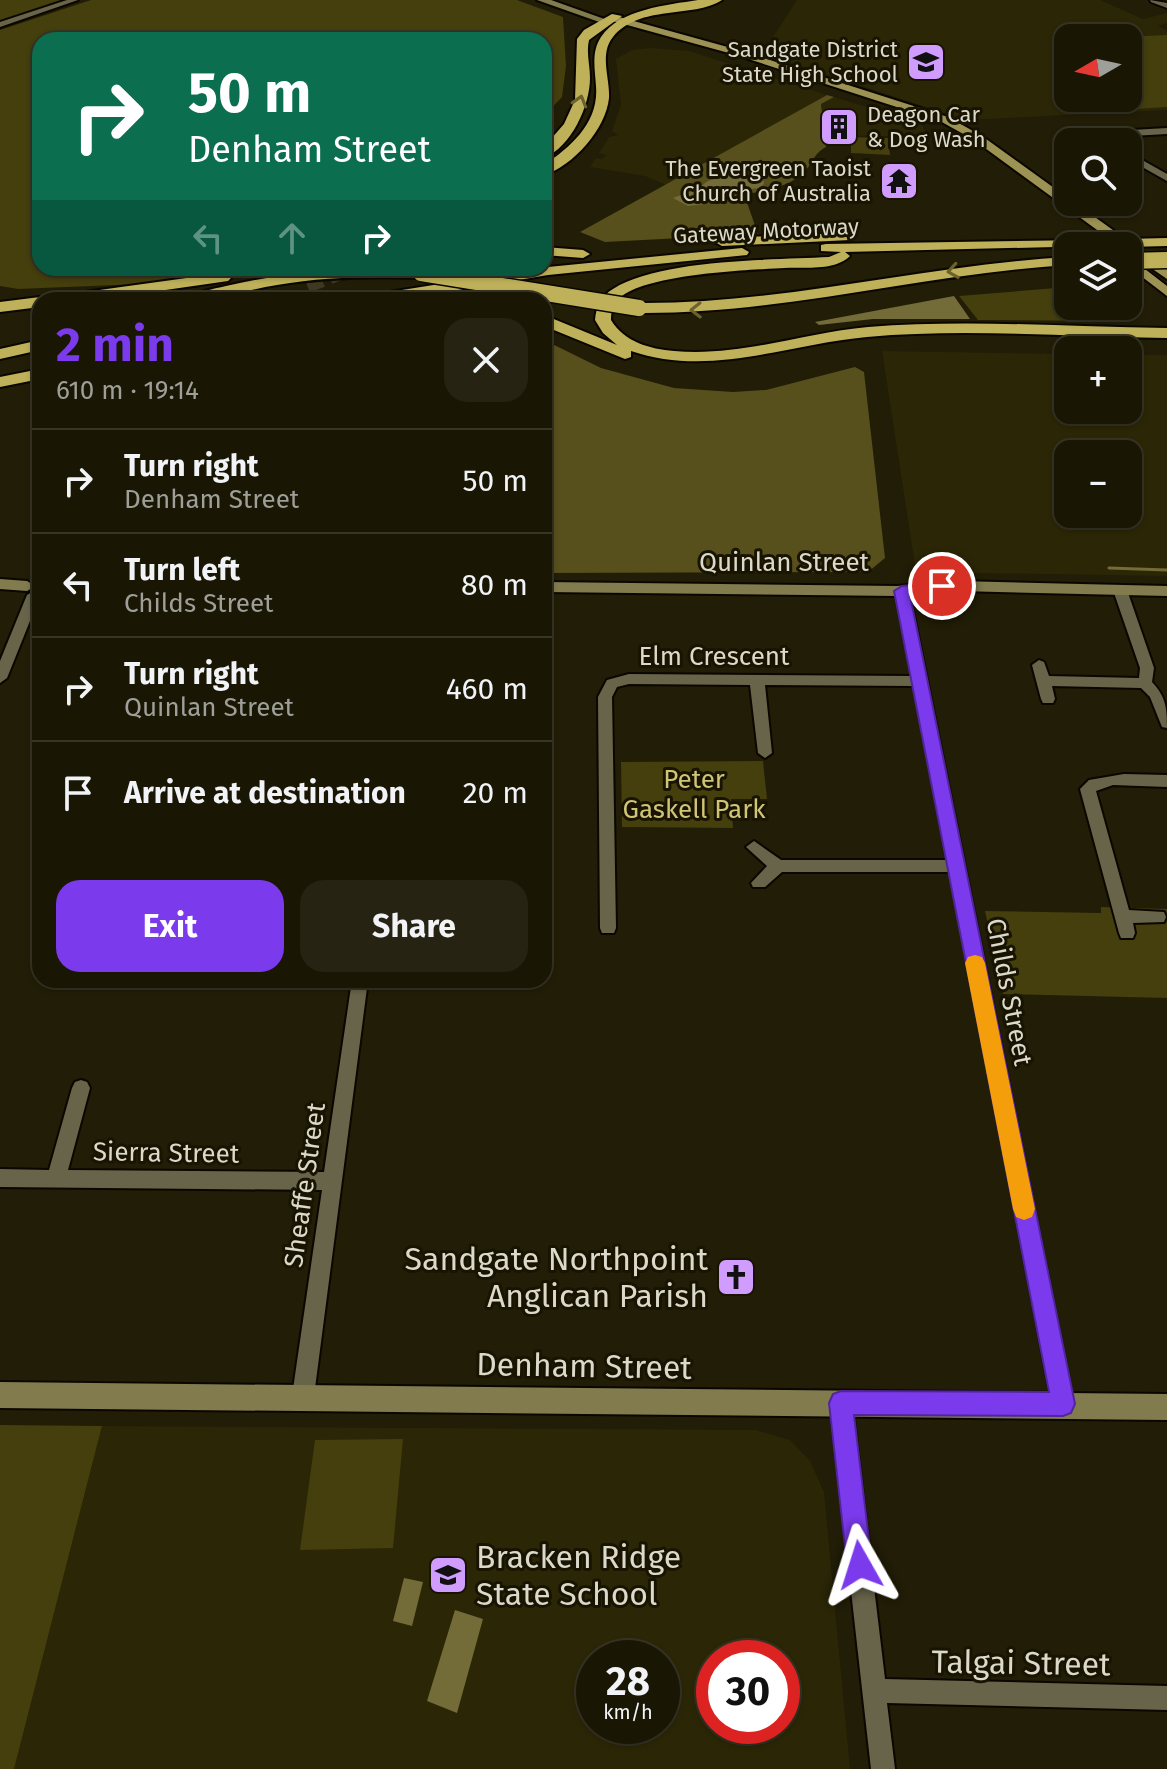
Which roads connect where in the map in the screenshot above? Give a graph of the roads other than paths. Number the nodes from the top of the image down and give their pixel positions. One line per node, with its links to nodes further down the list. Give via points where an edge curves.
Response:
1 (74, 0): 11 (street)
2 (542, 0): 9 (street)
3 (557, 0): 9 (street)
4 (685, 0): 8 (highway)
5 (716, 0): 8 (highway)
6 (1154, 0): 7 (street)
7 (1167, 6)
8 (659, 9): 10 (highway); 12 (highway)
9 (586, 13): 10 (highway); 10 (street); 13 (highway, via 578,33)
10 (617, 22): 12 (highway); 12 (main road); 13 (highway); 14 (highway, via 600,47)
11 (0, 25)
12 (649, 32): 22 (main road, via 947,128); 31 (main road, via 739,53 956,125)
13 (584, 38): 17 (highway, one-way to 13, via 580,106 584,83 579,52)
14 (599, 111): 19 (highway, via 576,146); 20 (highway, via 604,122 590,146)
15 (1167, 131): 16 (street)
16 (1142, 134)
17 (552, 145)
18 (1142, 164): 21 (street)
19 (552, 165)
20 (552, 179)
21 (1166, 179)
22 (1091, 232)
23 (1054, 241): 26 (highway, via 817,237)
24 (1054, 243): 29 (highway, Gateway Motorway, via 833,248)
25 (1054, 252): 27 (highway, Gateway Motorway)
26 (552, 254)
27 (843, 256): 43 (highway, Gateway Motorway, via 619,272); 52 (highway, via 643,281 613,296 603,320 612,334 639,349 697,357 868,332)
28 (1054, 262): 46 (highway, one-way to 46, bridge, via 953,270 749,307 639,308)
29 (552, 271)
30 (1142, 271): 45 (main road)
31 (1167, 275)
32 (220, 276): 38 (highway)
33 (271, 276): 39 (highway)
34 (307, 276): 40 (highway, one-way to 40, bridge)
35 (448, 276): 44 (highway, one-way to 35, bridge)
36 (517, 276): 42 (highway, Gateway Motorway)
37 (307, 285): 41 (highway)
38 (115, 292)
39 (169, 292)
40 (221, 292)
41 (286, 292)
42 (419, 292)
43 (488, 292)
44 (537, 292)
45 (1167, 292)
46 (552, 295)
47 (32, 303): 48 (highway)
48 (0, 307)
49 (32, 311): 50 (highway)
50 (0, 314)
51 (552, 323): 52 (highway, via 637,358 704,369 894,340)
52 (1163, 333)
53 (32, 350): 54 (highway)
54 (0, 356)
55 (32, 361): 56 (highway)
56 (0, 367)
57 (32, 376): 59 (highway)
58 (32, 381): 59 (highway)
59 (0, 384)
60 (0, 584): 62 (street)
61 (552, 587): 64 (street, Quinlan Street)
62 (32, 589)
63 (1120, 590): 64 (street, Quinlan Street, via 950,586); 65 (street, Quinlan Street); 72 (street, via 1147,668)
64 (902, 591): 70 (street, Childs Street)
65 (1167, 591)
66 (32, 597): 68 (street)
67 (1039, 665): 71 (street)
68 (0, 678)
69 (757, 680): 70 (street, Elm Crescent); 75 (street); 82 (street, Elm Crescent, via 621,680 607,688)
70 (919, 681): 79 (street, Childs Street)
71 (1043, 681): 72 (street); 73 (street)
72 (1145, 683): 74 (street)
73 (1048, 699)
74 (1167, 723)
75 (765, 753)
76 (1167, 781): 81 (street, via 1103,781 1088,789 1125,924)
77 (754, 847): 78 (street)
78 (778, 866): 79 (street); 80 (street)
79 (956, 866): 91 (street, Childs Street)
80 (759, 883)
81 (1158, 917)
82 (608, 928)
83 (359, 988): 87 (street, Sheaffe Street)
84 (81, 1088): 86 (street)
85 (0, 1178): 86 (street, Sierra Street)
86 (56, 1178): 87 (street, Sierra Street)
87 (332, 1181): 89 (street, Sheaffe Street)
88 (0, 1395): 89 (street, Denham Street)
89 (303, 1396): 90 (street, Denham Street)
90 (841, 1403): 91 (street, Denham Street); 93 (street)
91 (1063, 1404): 92 (street, Denham Street)
92 (1167, 1407)
93 (874, 1691): 94 (street, Talgai Street); 95 (street)
94 (1167, 1698)
95 (883, 1769)

